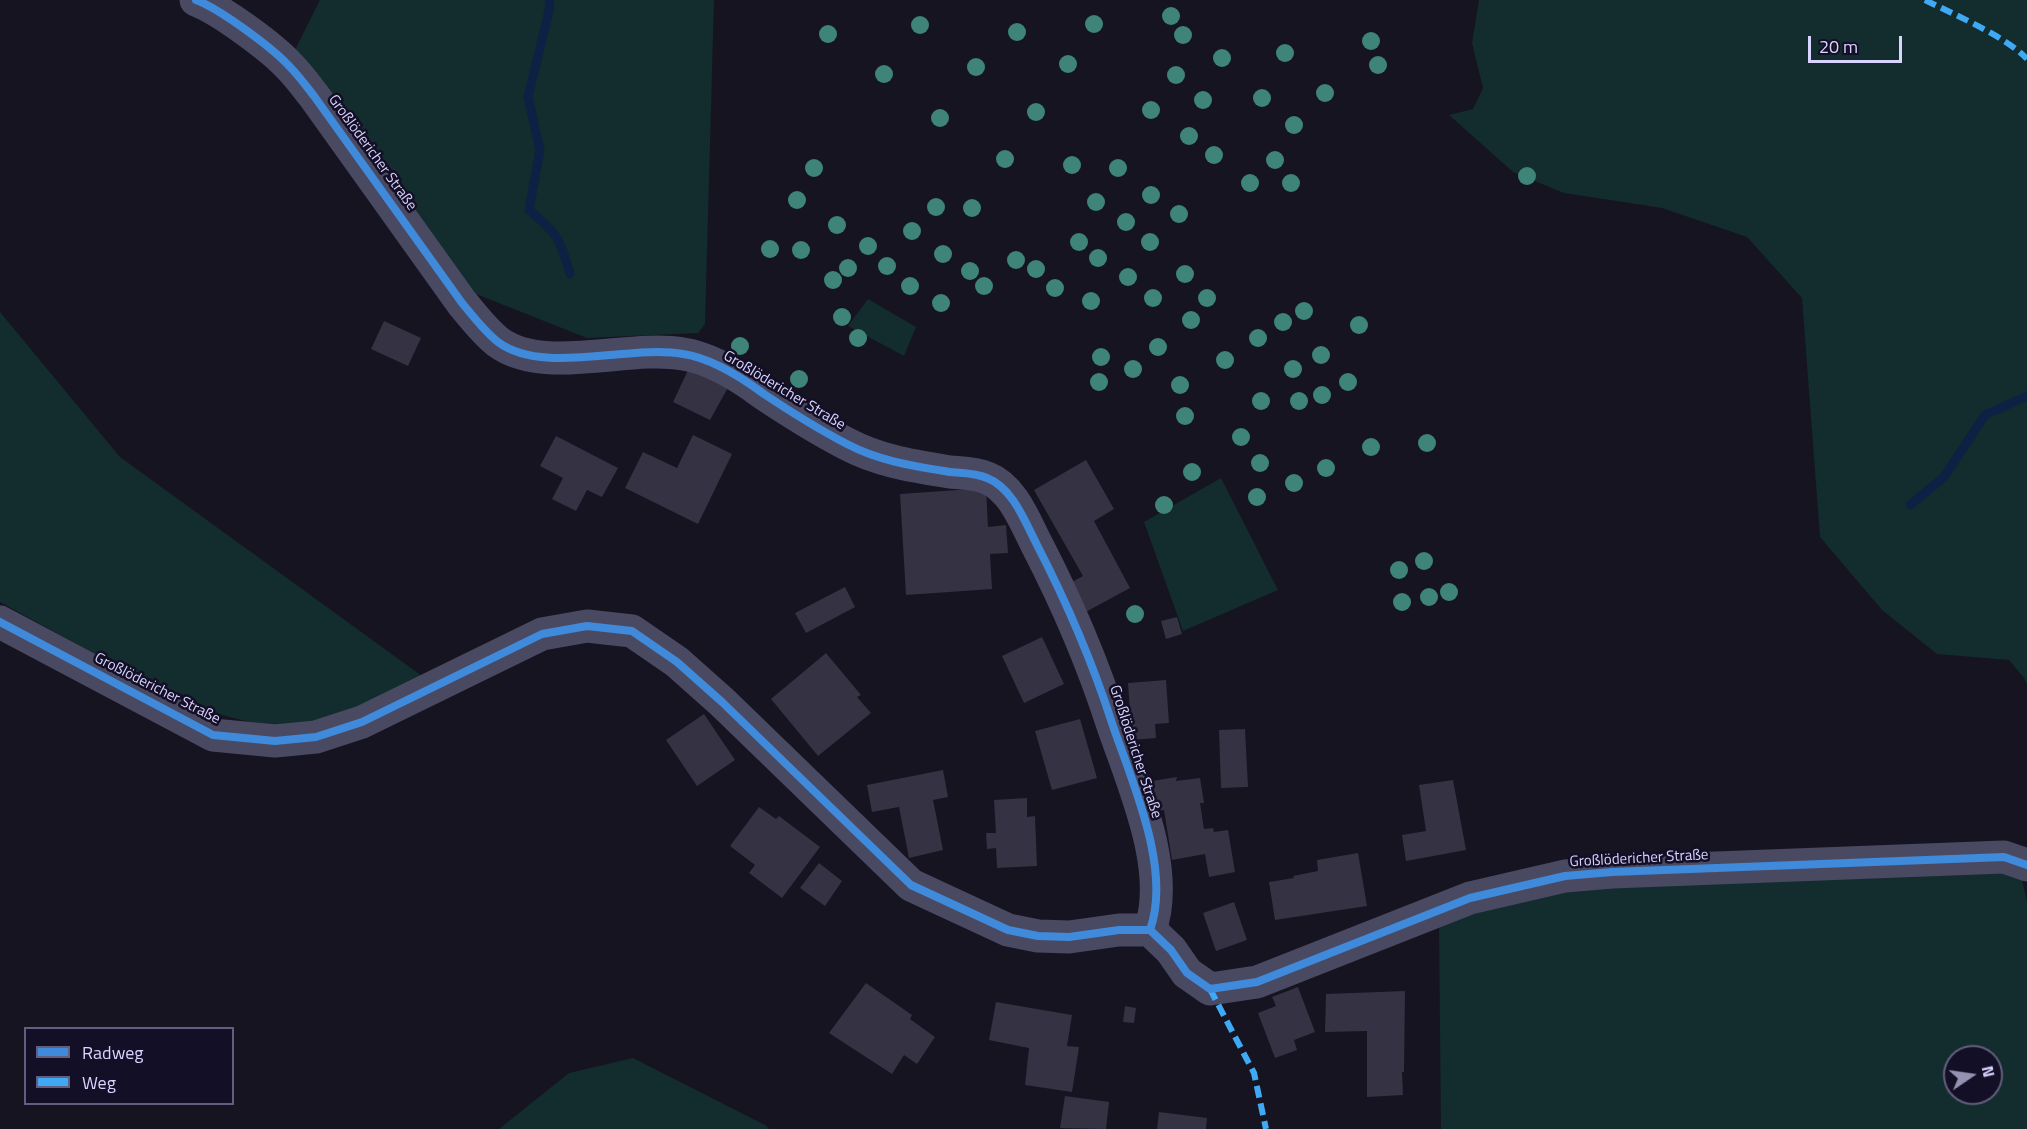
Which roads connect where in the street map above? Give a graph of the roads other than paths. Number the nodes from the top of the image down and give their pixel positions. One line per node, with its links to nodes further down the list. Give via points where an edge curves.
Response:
1 (196, 0): 4 (street, Großlödericher Straße, via 217,11 289,65 462,303 500,344 558,359 654,351 684,354 710,362 870,456 987,478 1004,490 1017,506 1061,591 1106,704 1151,842 1158,889)
2 (0, 622): 4 (street, Großlödericher Straße, via 213,735 275,741 316,737 362,722 542,634 587,626 632,631 677,662 722,702 911,885 1008,930 1038,936)
3 (2027, 866): 4 (street, Großlödericher Straße, via 2004,857 1566,876 1470,898 1257,982 1210,989 1187,973)
4 (1150, 930)

